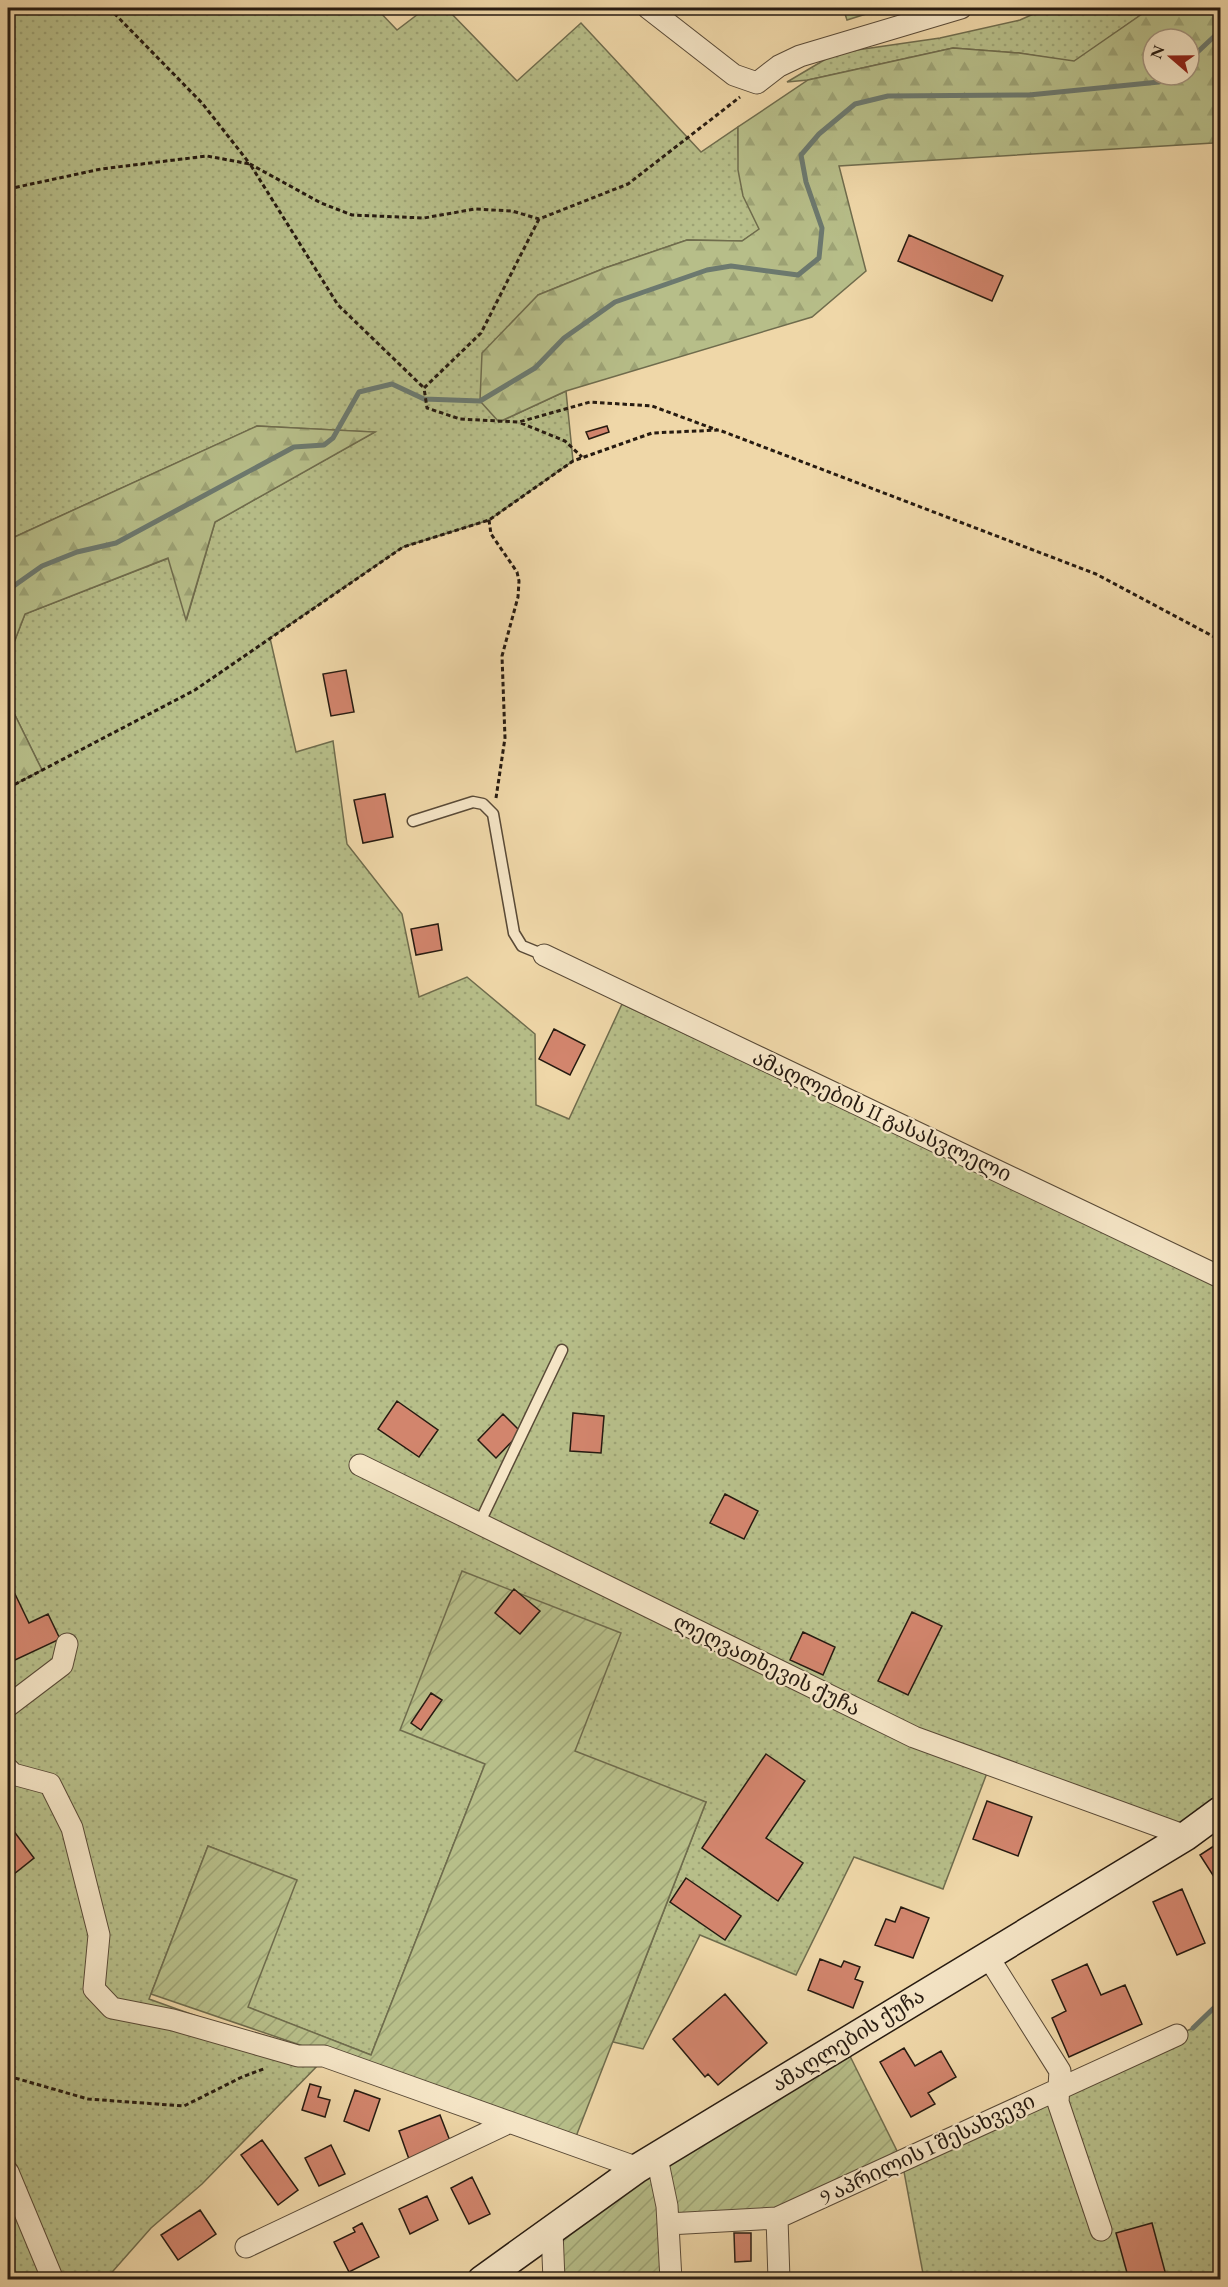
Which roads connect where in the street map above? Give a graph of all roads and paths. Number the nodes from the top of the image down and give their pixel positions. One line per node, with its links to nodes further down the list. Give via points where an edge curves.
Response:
1 (109, 8): 5 (path, via 202,103)
2 (648, 8): 4 (street, via 734,75)
3 (961, 8): 4 (street, via 800,56)
4 (757, 83): 7 (path, via 628,184)
5 (250, 164): 6 (path, via 207,156 102,169); 7 (path, via 321,203 352,215 424,218 476,209 512,211); 8 (path, via 338,305)
6 (8, 189)
7 (539, 219): 8 (path, via 481,333)
8 (424, 388): 9 (path, via 427,408 460,419)
9 (519, 422): 10 (path, via 590,402 652,406); 11 (path, via 565,441)
10 (719, 430): 11 (path, via 652,433); 13 (path, via 1096,574)
11 (582, 458): 12 (path)
12 (489, 520): 14 (path, via 403,547 195,690); 15 (path, via 491,534 519,581 515,613 502,656 505,738)
13 (1221, 640)
14 (8, 788)
15 (493, 814): 16 (lane, via 483,804 473,802); 17 (lane, via 514,933 522,946)
16 (413, 821)
17 (544, 955): 18 (street, ამაღლების II გასასვლელი)
18 (1221, 1277)
19 (562, 1350): 21 (lane)
20 (360, 1466): 21 (street, ლეღვათხევის ქუჩა)
21 (479, 1524): 26 (street, ლეღვათხევის ქუჩა, via 914,1737)
22 (67, 1644): 23 (street, via 62,1665)
23 (8, 1706)
24 (8, 1769): 29 (street, via 13,1774 50,1784 72,1828 99,1935 94,1989 112,2008 173,2020)
25 (1221, 1811): 26 (street, ამაღლების ქუჩა)
26 (1186, 1836): 27 (street, ამაღლების ქუჩა)
27 (987, 1955): 31 (street, via 1060,2071); 33 (street, ამაღლების ქუჩა)
28 (1177, 2035): 31 (street, 9 აპრილის I შესახვევი)
29 (297, 2056): 30 (path, via 242,2077 184,2106 88,2099); 32 (street, via 324,2056)
30 (8, 2076)
31 (1059, 2089): 35 (street, 9 აპრილის I შესახვევი); 37 (street, via 1058,2102)
32 (507, 2123): 33 (street); 39 (street)
33 (648, 2163): 36 (street); 38 (street, ამაღლების ქუჩა)
34 (8, 2172): 40 (street)
35 (777, 2218): 36 (street, 9 აპრილის I შესახვევი); 44 (street)
36 (668, 2223): 43 (street)
37 (1101, 2230)
38 (552, 2231): 41 (street, ამაღლების ქუჩა); 42 (street)
39 (246, 2247)
40 (53, 2280)
41 (482, 2280)
42 (554, 2280)
43 (671, 2280)
44 (779, 2280)

